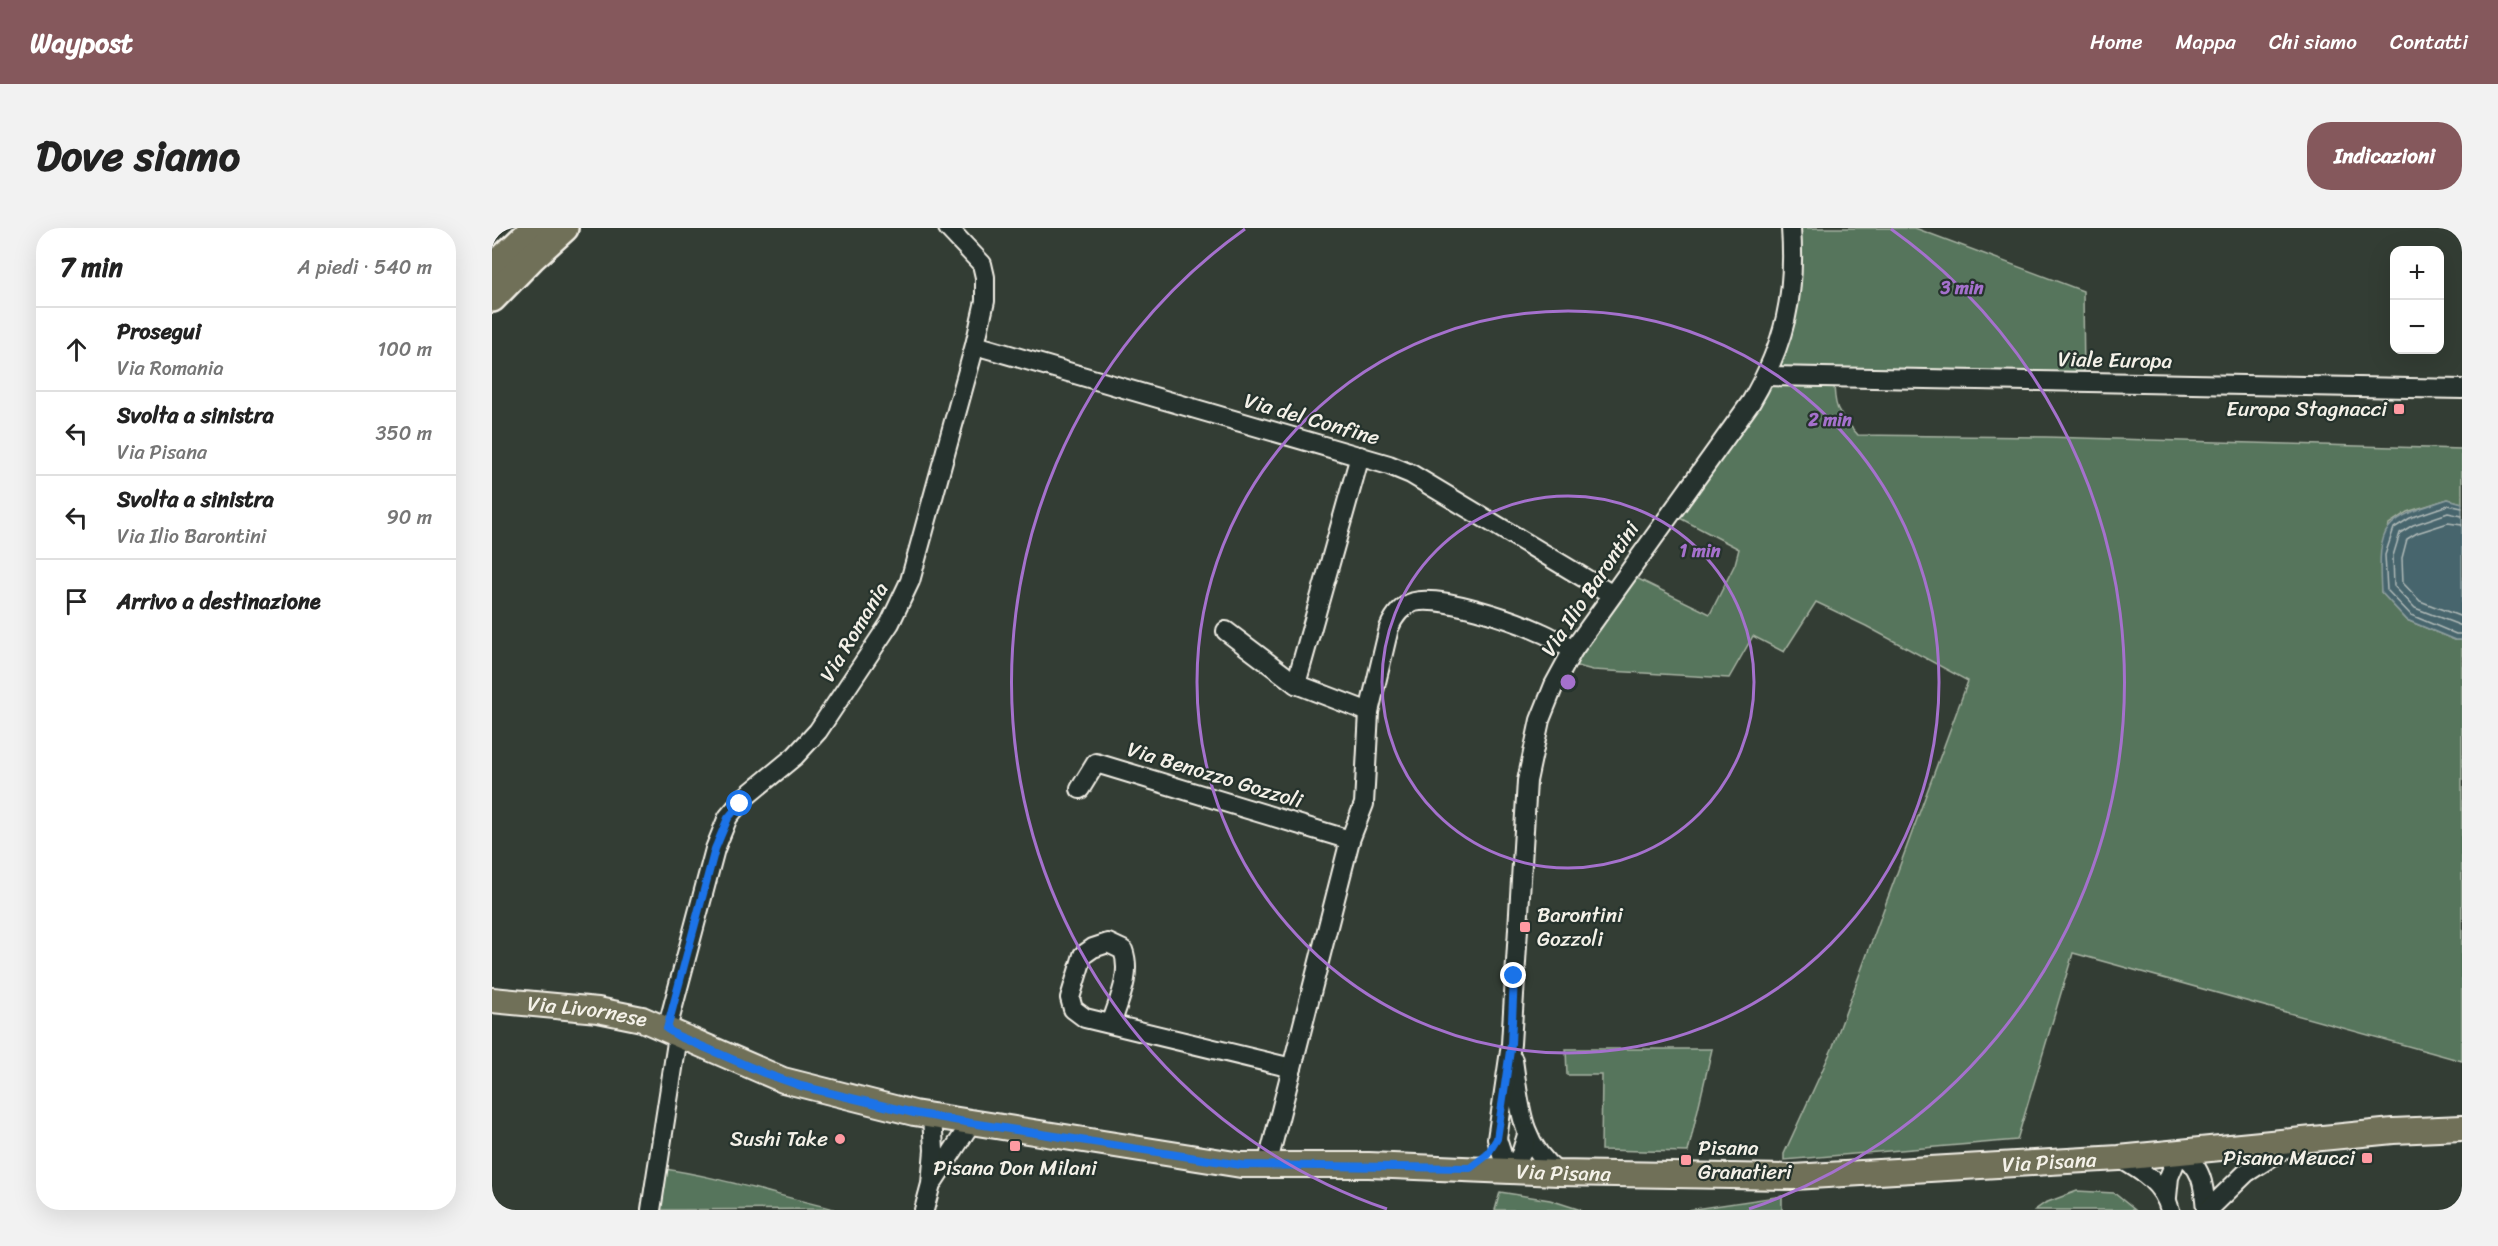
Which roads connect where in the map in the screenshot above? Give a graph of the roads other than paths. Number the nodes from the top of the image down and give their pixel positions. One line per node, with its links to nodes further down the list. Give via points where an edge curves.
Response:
1 (535, 228): 5 (highway)
2 (564, 228): 6 (highway)
3 (948, 228): 7 (street, Via Romania, via 979,261 984,272 985,301)
4 (1791, 228): 8 (street, Via Ilio Barontini, via 1787,317 1780,346)
5 (492, 269)
6 (492, 297)
7 (975, 345): 10 (street, Via del Confine); 20 (street, Via Romania, via 910,581 890,623 818,731 795,756 744,798 728,818 715,849)
8 (1766, 376): 9 (street, Viale Europa); 11 (street, Via Ilio Barontini)
9 (2462, 390)
10 (1360, 456): 11 (street, Via del Confine, via 1411,474); 14 (street)
11 (1611, 594): 13 (street, Via Ilio Barontini)
12 (1226, 631): 14 (street)
13 (1573, 650): 15 (street, via 1540,631 1483,613 1433,601 1414,603 1400,610 1391,622); 21 (street, Via Ilio Barontini, via 1540,720 1530,759)
14 (1296, 684): 15 (street)
15 (1370, 712): 17 (street, via 1364,804)
16 (1080, 789): 17 (street, Via Benozzo Gozzoli, via 1096,763)
17 (1350, 840): 22 (street)
18 (492, 1000): 20 (main road, Via Livornese, via 618,1013)
19 (1112, 1024): 22 (street)
20 (672, 1032): 23 (main road, Via Pisana, via 801,1086); 37 (street, Via Romania)
21 (1511, 1044): 26 (street, Via Ilio Barontini); 27 (street, Via Ilio Barontini)
22 (1293, 1068): 30 (street)
23 (932, 1116): 24 (main road, Via Pisana); 35 (street, via 935,1141)
24 (971, 1123): 32 (main road, Via Pisana, via 1241,1165); 35 (street)
25 (2462, 1128): 28 (main road, Via Pisana)
26 (1527, 1135): 33 (street); 34 (street, Via Ilio Barontini, via 1541,1159)
27 (1497, 1139): 32 (street, via 1487,1155); 33 (street)
28 (2295, 1142): 29 (main road, Via Pisana); 39 (street, via 2246,1173)
29 (2179, 1153): 31 (main road, Via Pisana); 36 (street, via 2169,1177); 39 (street, via 2195,1165 2203,1181)
30 (1269, 1154)
31 (2119, 1158): 34 (main road, Via Pisana, via 1793,1177); 36 (street, via 2152,1180)
32 (1470, 1168): 33 (main road, Via Pisana)
33 (1511, 1171): 34 (main road, Via Pisana)
34 (1558, 1173)
35 (931, 1184): 38 (street)
36 (2168, 1204)
37 (651, 1210)
38 (924, 1210)
39 (2207, 1210)

